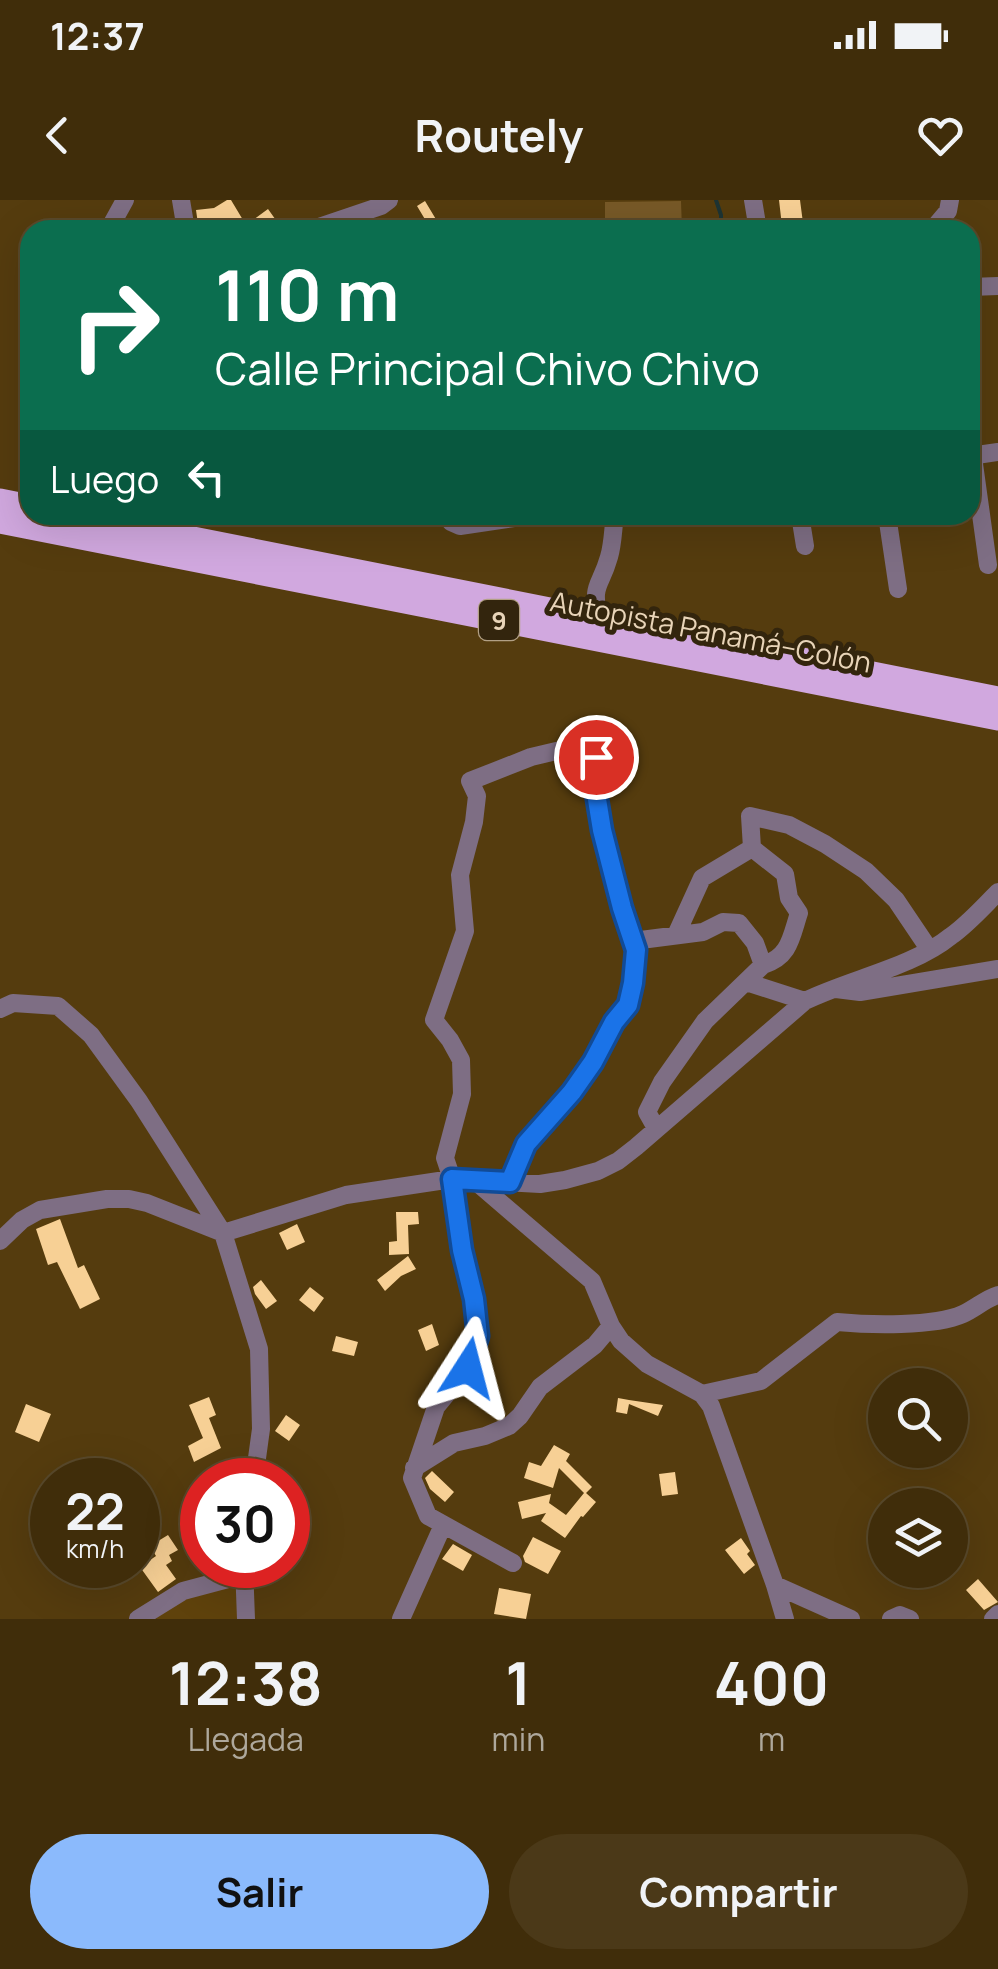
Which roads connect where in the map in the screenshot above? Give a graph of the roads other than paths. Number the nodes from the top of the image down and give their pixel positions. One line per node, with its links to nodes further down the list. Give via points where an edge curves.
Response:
1 (388, 200): 2 (street)
2 (340, 220)
3 (980, 514): 10 (street)
4 (20, 525): 14 (highway, Autopista Panamá–Colón / 9)
5 (131, 525): 12 (highway, Autopista Panamá–Colón / 9)
6 (614, 525): 12 (street, via 594,599)
7 (802, 525): 9 (street)
8 (888, 525): 11 (street)
9 (805, 546)
10 (988, 565)
11 (898, 589)
12 (599, 620): 13 (highway, Autopista Panamá–Colón / 9)
13 (998, 699)
14 (998, 718)
15 (752, 848): 17 (street, via 702,878); 19 (street, via 750,816 825,844 896,900); 20 (street, via 784,874 799,913 778,960)
16 (998, 892): 19 (street)
17 (676, 935): 18 (street); 20 (street, via 740,923)
18 (633, 940): 27 (street, via 602,830 596,751 570,748 470,780 477,796 460,875 465,931 434,1020 461,1060 462,1094 444,1158); 29 (street, via 628,1005 572,1092 526,1144)
19 (929, 949): 23 (street)
20 (763, 965): 22 (street)
21 (998, 969): 23 (street, via 860,992)
22 (746, 982): 24 (street); 26 (street, via 705,1021 662,1082 647,1112)
23 (830, 988): 24 (street)
24 (805, 1002): 26 (street)
25 (0, 1009): 30 (street, via 13,1003 58,1006 91,1036)
26 (656, 1128): 29 (street, via 598,1171 540,1184)
27 (452, 1179): 28 (street); 30 (street, via 346,1195); 36 (street, via 478,1336 468,1368 436,1407)
28 (474, 1180): 29 (street); 33 (street, via 592,1282)
29 (510, 1182)
30 (223, 1233): 31 (street, via 148,1203 107,1199 40,1210); 35 (street, via 258,1349)
31 (0, 1240)
32 (998, 1295): 34 (street, via 944,1318 837,1322 761,1382)
33 (612, 1326): 34 (street, via 646,1364); 36 (street, via 540,1387 508,1426 454,1443)
34 (702, 1394): 39 (street)
35 (257, 1458)
36 (414, 1468): 37 (street, via 428,1516)
37 (442, 1525): 38 (street); 44 (street)
38 (513, 1563)
39 (775, 1586): 45 (street); 46 (street)
40 (192, 1588): 42 (street)
41 (245, 1588): 43 (street)
42 (138, 1619)
43 (246, 1619)
44 (401, 1619)
45 (785, 1619)
46 (851, 1619)
47 (891, 1619): 48 (street)
48 (910, 1619)

